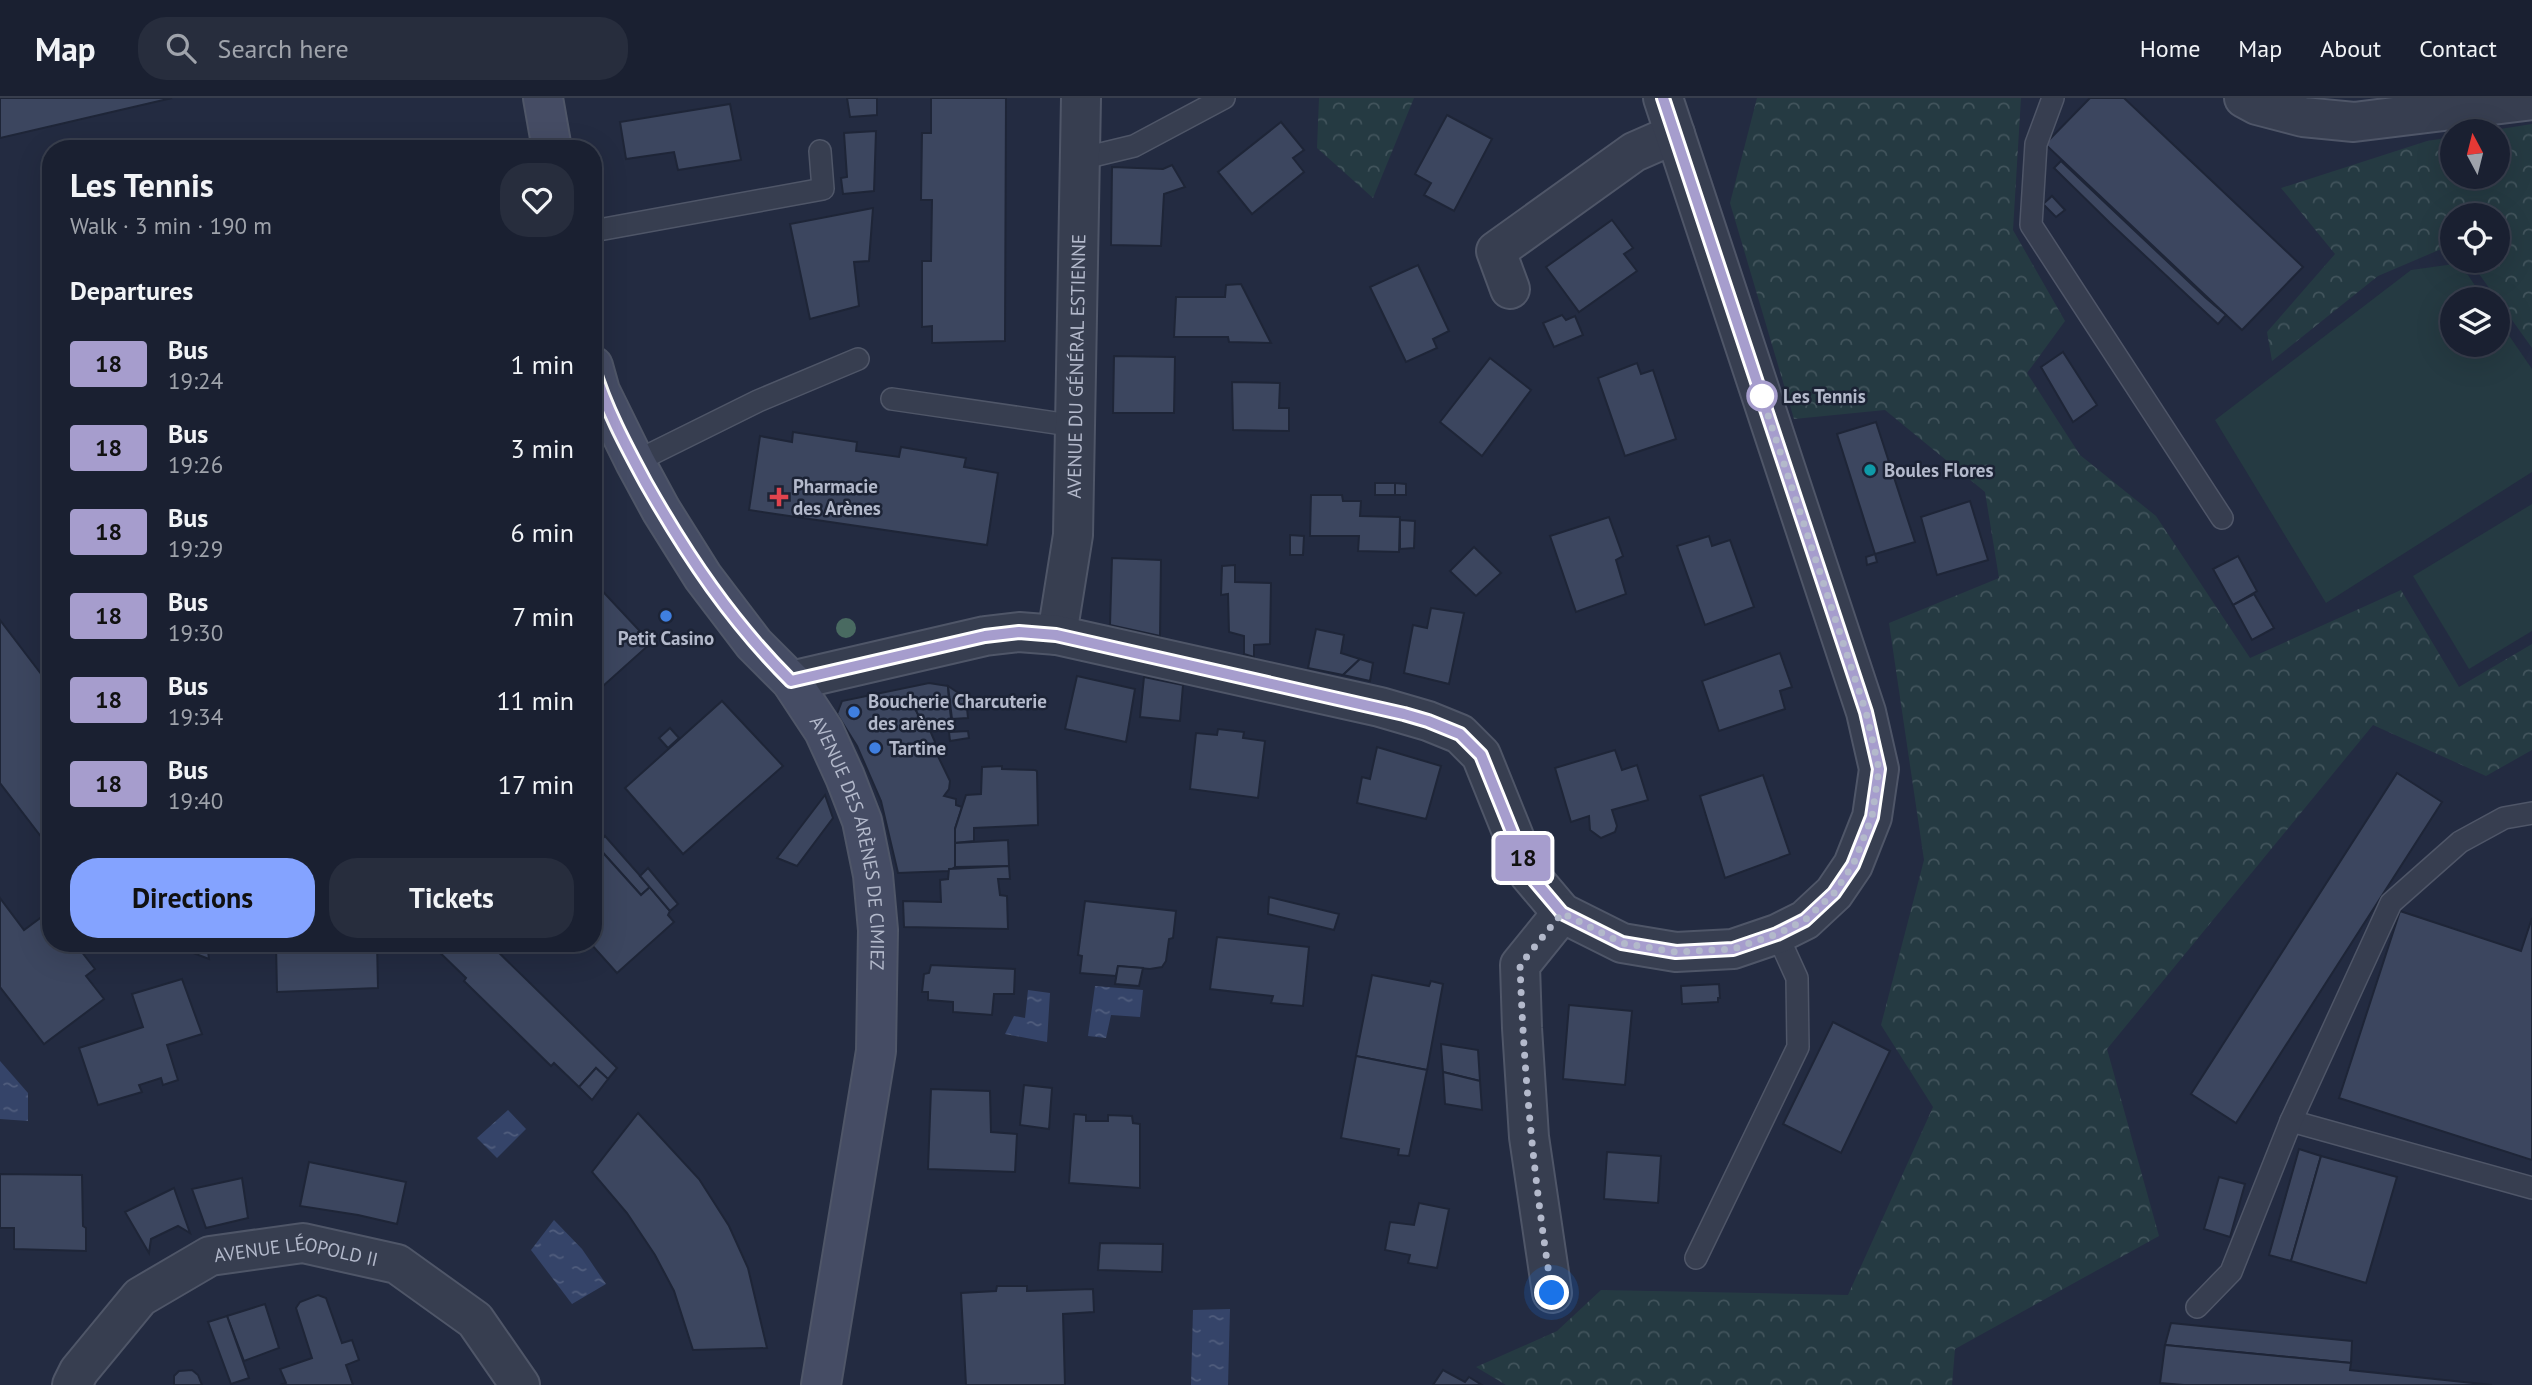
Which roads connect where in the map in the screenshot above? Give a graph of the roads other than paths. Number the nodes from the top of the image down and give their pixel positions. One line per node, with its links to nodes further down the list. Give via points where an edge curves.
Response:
1 (543, 98): 9 (street)
2 (1081, 98): 11 (street, AVENUE DU GÉNÉRAL ESTIENNE)
3 (1224, 98): 11 (lane, via 1134,146)
4 (1663, 98): 8 (street)
5 (2053, 98): 19 (lane, via 2036,144 2031,225)
6 (2244, 98): 7 (street, via 2303,117 2354,122)
7 (2532, 100)
8 (1675, 134): 13 (street, via 1634,152 1496,251); 24 (street, via 1866,712 1879,769 1872,817 1853,865 1834,893 1805,920)
9 (550, 140)
10 (820, 151): 12 (lane, via 823,189)
11 (1080, 159): 17 (street, AVENUE DU GÉNÉRAL ESTIENNE)
12 (602, 228)
13 (1510, 289)
14 (858, 359): 18 (lane, via 758,401)
15 (602, 395): 18 (street, AVENUE DES ARÈNES DE CIMIEZ)
16 (892, 399): 17 (lane)
17 (1076, 426): 20 (street, AVENUE DU GÉNÉRAL ESTIENNE, via 1073,535)
18 (635, 462): 21 (street, AVENUE DES ARÈNES DE CIMIEZ, via 703,577 754,644)
19 (2222, 518)
20 (1056, 635): 21 (street, via 1019,632 985,636); 23 (street, via 1380,707 1460,734 1481,755 1529,874)
21 (791, 681): 32 (street, AVENUE DES ARÈNES DE CIMIEZ, via 824,731 862,821 878,930 876,1051)
22 (2532, 813): 25 (lane, via 2504,818 2460,842 2391,902)
23 (1562, 913): 24 (street, via 1622,943 1676,952 1733,949); 28 (street, via 1520,965 1530,1136)
24 (1777, 934): 27 (lane, via 1797,978 1798,1047)
25 (2291, 1121): 26 (lane); 29 (lane, via 2231,1272)
26 (2532, 1188)
27 (1696, 1258)
28 (1552, 1293)
29 (2197, 1307)
30 (72, 1385): 31 (street, AVENUE LÉOPOLD II, via 140,1297 210,1256 303,1243 397,1264 475,1320)
31 (520, 1385)
32 (821, 1385)

